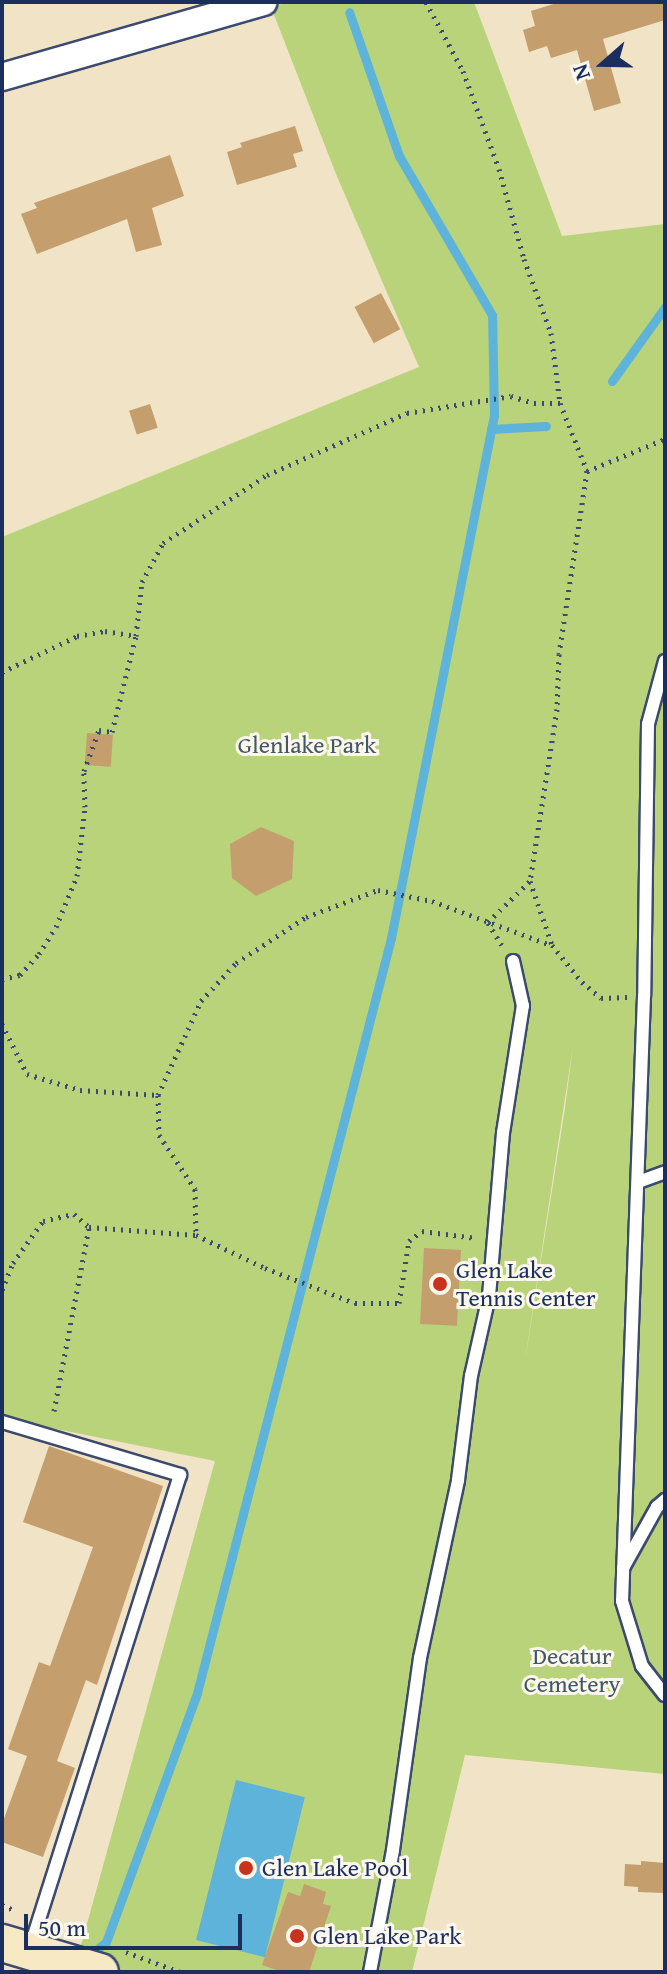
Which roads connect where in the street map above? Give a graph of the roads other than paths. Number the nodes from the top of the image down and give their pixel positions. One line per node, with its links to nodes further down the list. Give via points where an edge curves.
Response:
1 (263, 2): 2 (street)
2 (216, 8): 3 (street)
3 (2, 77)
4 (665, 661): 7 (lane, via 648,724)
5 (513, 961): 14 (lane, via 523,1006 503,1133 489,1296 420,1658)
6 (665, 1172): 7 (lane)
7 (638, 1182): 10 (lane)
8 (2, 1422): 12 (lane, via 180,1475)
9 (665, 1500): 10 (lane)
10 (622, 1571): 11 (lane, via 622,1601 642,1666)
11 (665, 1695)
12 (16, 1947): 13 (main road)
13 (112, 1962)
14 (370, 1972)

